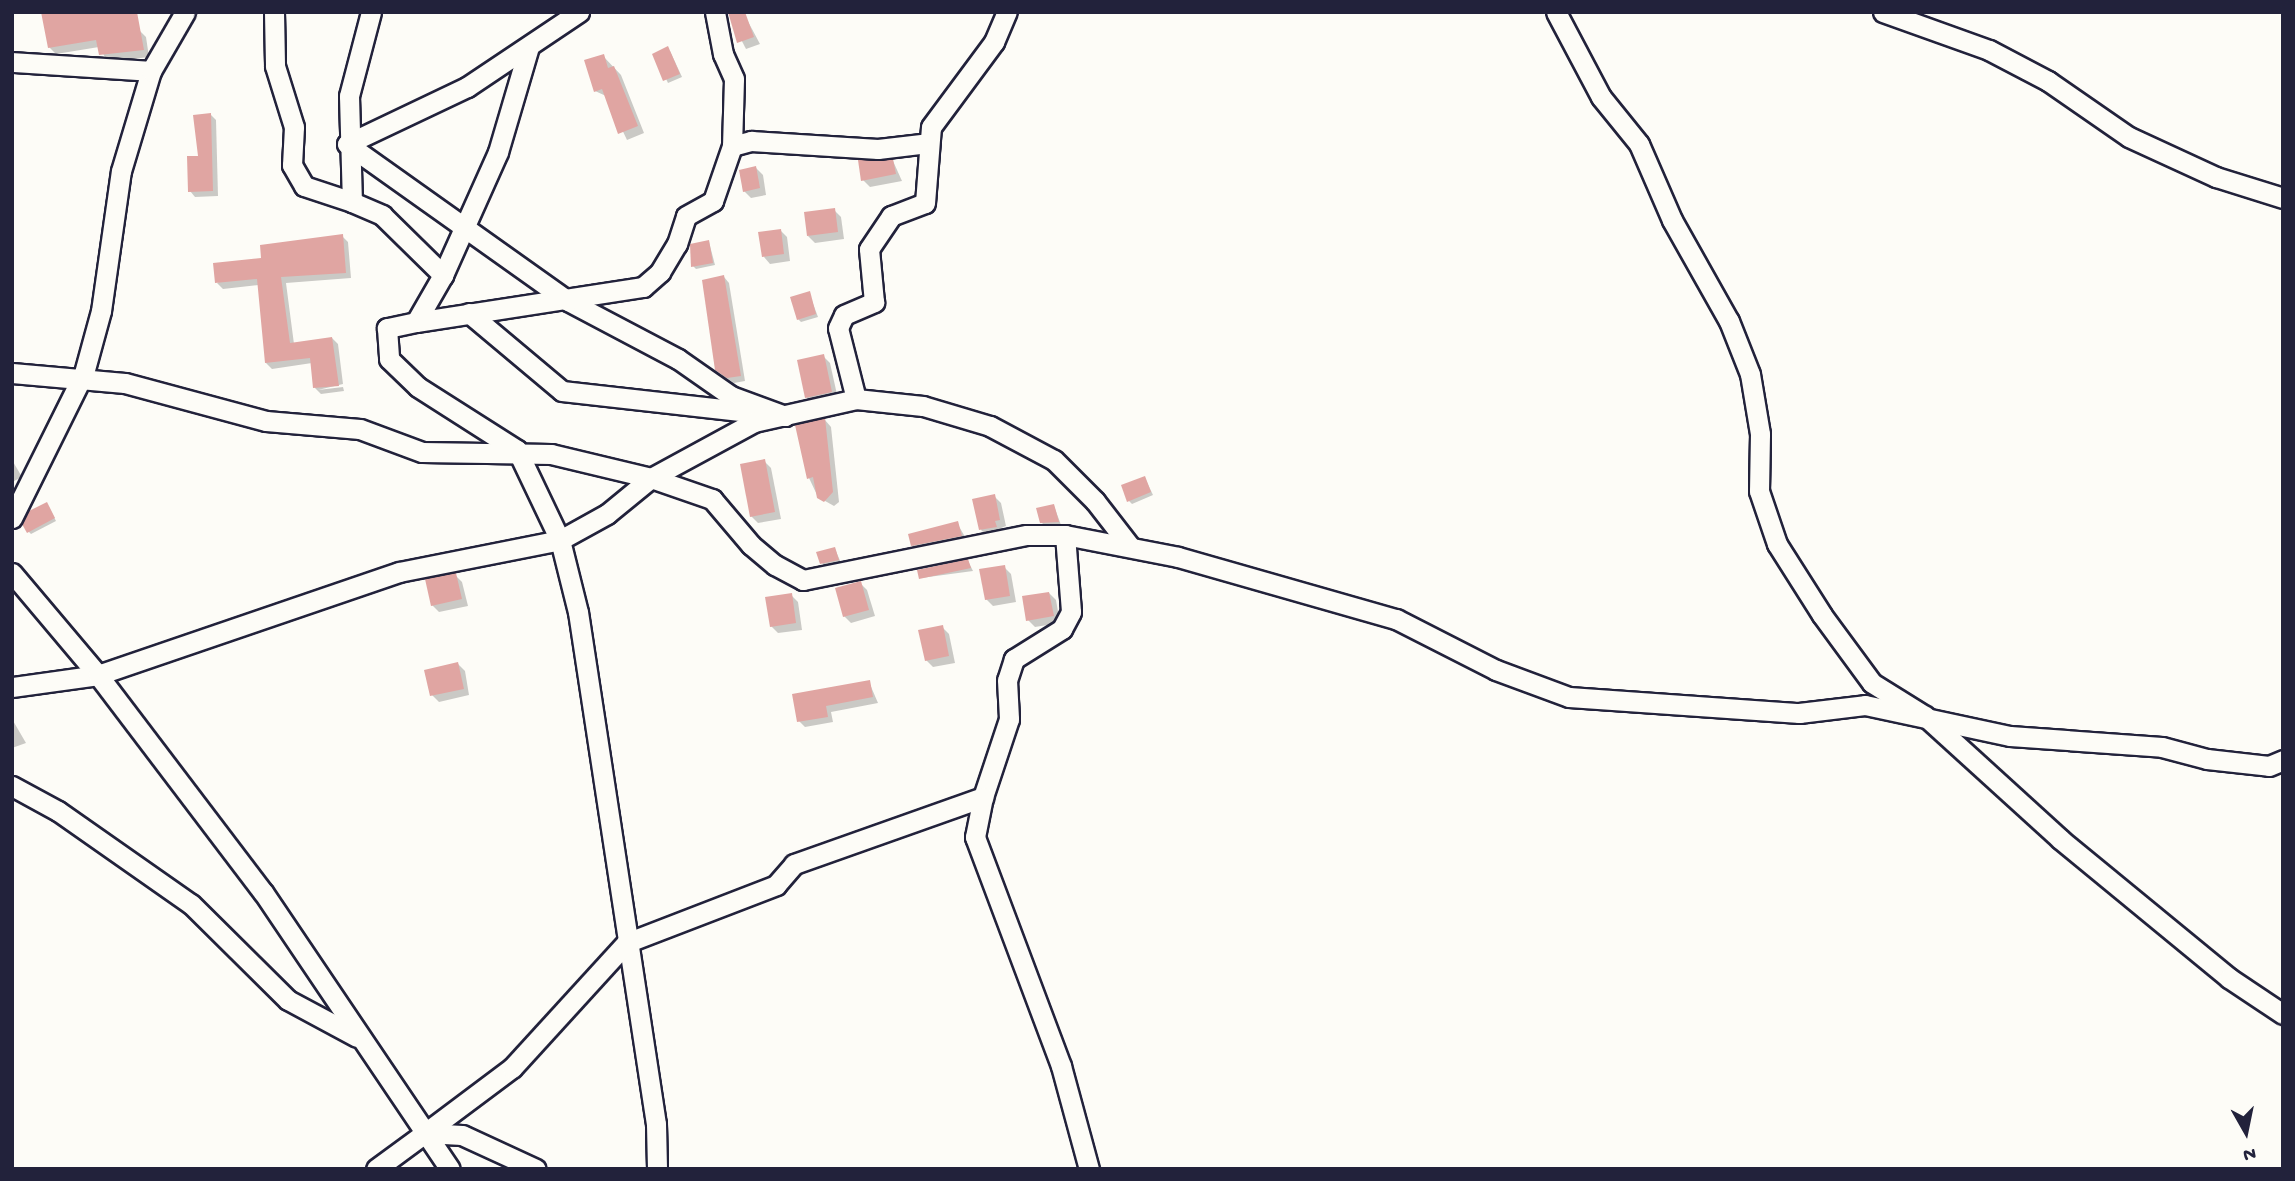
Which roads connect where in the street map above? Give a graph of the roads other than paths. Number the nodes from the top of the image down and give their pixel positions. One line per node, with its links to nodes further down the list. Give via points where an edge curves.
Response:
1 (274, 12): 16 (street, via 275,66 294,127 292,165 304,186)
2 (372, 12): 12 (street, via 349,96)
3 (579, 12): 9 (street)
4 (715, 12): 14 (street, via 723,54 734,79)
5 (1007, 12): 13 (street, via 994,42 931,127)
6 (1556, 12): 35 (street, via 1601,97 1639,144 1672,220 1729,321 1750,374 1760,435 1759,491 1777,544 1872,683)
7 (1883, 12): 15 (street, via 1989,50 2048,82 2129,137 2216,177)
8 (184, 13): 11 (street)
9 (529, 47): 12 (street, via 467,87); 17 (street, via 498,152)
10 (12, 62): 11 (street)
11 (151, 71): 23 (street, via 121,171 108,237 101,311)
12 (347, 144): 16 (street); 17 (street)
13 (928, 144): 14 (street, via 878,149 751,141); 24 (street, via 925,203 891,216 877,230 869,249 874,302 844,315 838,328)
14 (732, 146): 19 (street, via 713,201 686,216 677,244 660,272 643,288)
15 (2283, 198)
16 (352, 202): 18 (street, via 382,215)
17 (464, 226): 18 (street); 19 (street)
18 (443, 275): 21 (street)
19 (568, 301): 20 (street); 25 (street, via 678,359 732,396)
20 (469, 313): 21 (street); 25 (street, via 562,391)
21 (416, 321): 26 (street, via 387,328 389,359 418,387)
22 (12, 373): 23 (street)
23 (81, 380): 26 (street, via 125,383 266,421 360,429 422,452 471,455); 28 (street)
24 (856, 399): 25 (street); 31 (street, via 923,406 1012,437 1054,460 1095,500)
25 (785, 416): 27 (street, via 754,422)
26 (517, 450): 27 (street); 30 (street)
27 (651, 478): 29 (street, via 712,499 751,545 775,565 803,579 1027,535); 30 (street, via 607,514)
28 (12, 518)
29 (1065, 535): 31 (street); 38 (street, via 1071,612 1062,629 1014,659 1007,680 1009,719)
30 (560, 540): 33 (street, via 399,572); 39 (street, via 578,612)
31 (1129, 545): 35 (street, via 1396,619 1496,670 1569,697 1799,713 1865,705)
32 (12, 573): 33 (street)
33 (98, 675): 34 (street); 41 (street, via 263,892)
34 (12, 687)
35 (1925, 716): 36 (street, via 2010,736 2162,747 2207,759 2269,766); 40 (street, via 2060,839 2229,978)
36 (2283, 760)
37 (12, 786): 41 (street, via 58,811 191,904 288,1000)
38 (982, 797): 39 (street, via 794,864 776,885); 47 (street, via 975,837 979,856 1061,1066)
39 (626, 943): 42 (street, via 512,1068); 46 (street, via 656,1124)
40 (2283, 1014)
41 (362, 1039): 42 (street)
42 (425, 1133): 43 (street); 44 (street); 45 (street, via 461,1135)
43 (376, 1169)
44 (450, 1169)
45 (537, 1169)
46 (657, 1169)
47 (1089, 1169)

